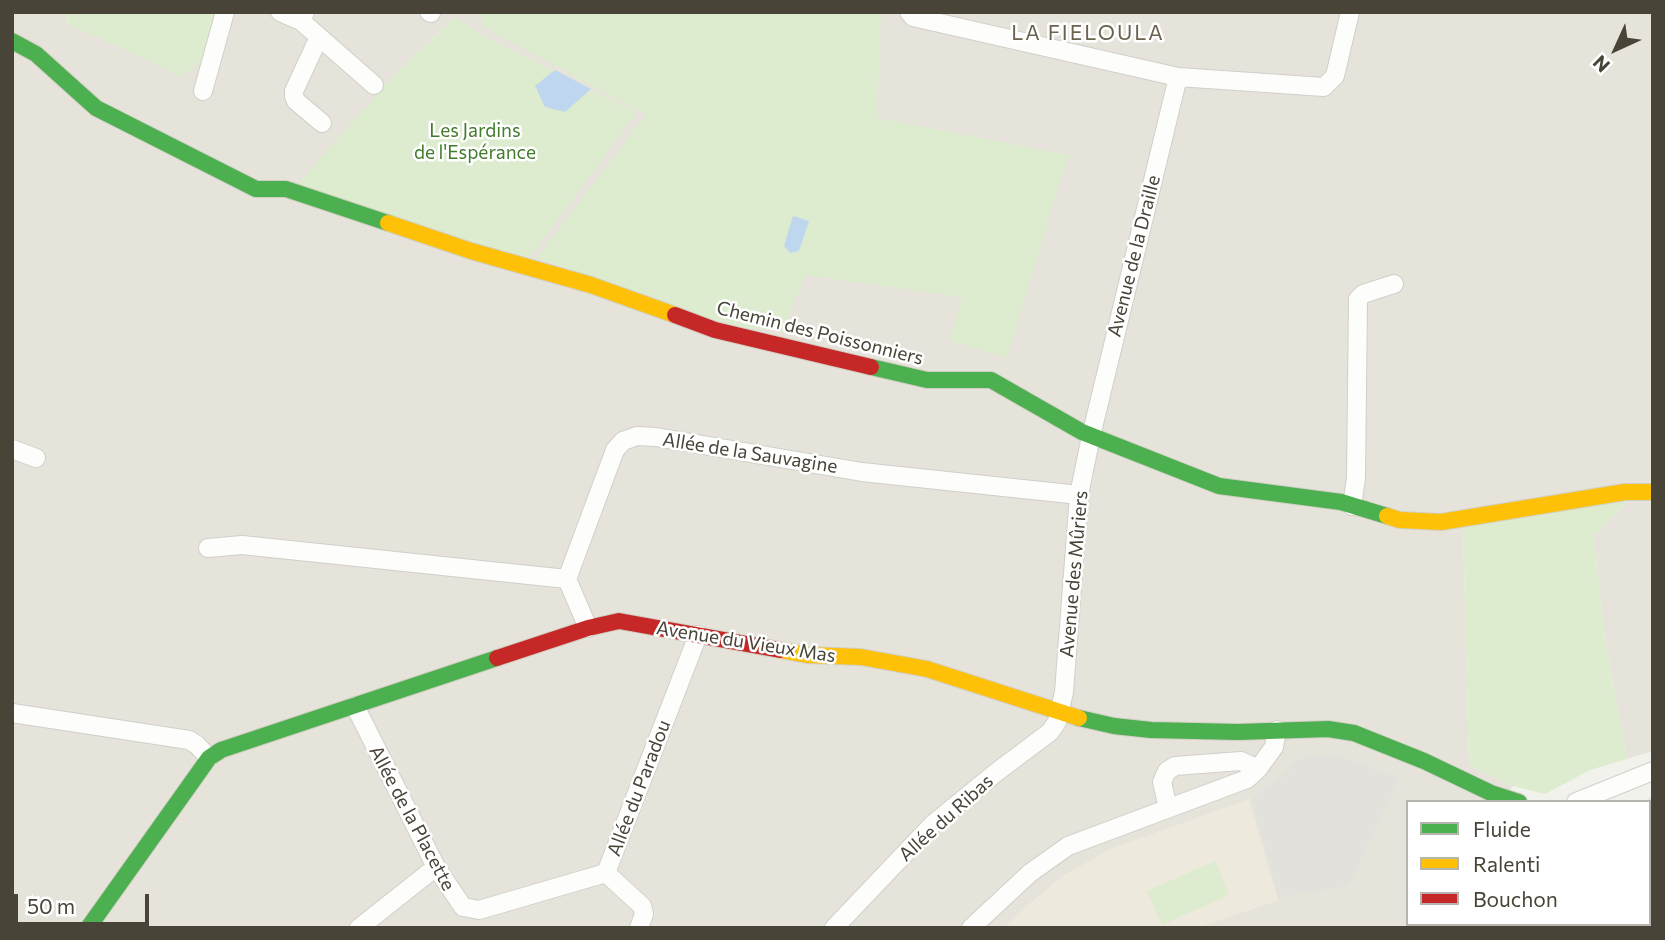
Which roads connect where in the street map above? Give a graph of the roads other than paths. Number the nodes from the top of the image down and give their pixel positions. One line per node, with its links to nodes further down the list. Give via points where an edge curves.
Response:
1 (225, 12): 10 (street)
2 (280, 12): 5 (street)
3 (909, 12): 8 (street, via 913,17)
4 (1350, 12): 8 (street, via 1335,76 1324,86)
5 (303, 17): 6 (street)
6 (319, 37): 9 (street); 11 (street, via 294,96)
7 (12, 41): 13 (street, Chemin des Poissonniers, via 36,54 96,108 256,189 286,189 471,251 591,285 715,330 927,380 991,380)
8 (1178, 77): 13 (street, Avenue de la Draille)
9 (374, 85)
10 (203, 91)
11 (322, 123)
12 (1394, 284): 18 (street, via 1358,299)
13 (1090, 436): 17 (street, Avenue des Mûriers); 18 (street, Chemin des Poissonniers, via 1219,486)
14 (12, 449): 15 (street)
15 (36, 458)
16 (1653, 492): 18 (street, Chemin des Poissonniers, via 1625,492 1441,522 1400,520)
17 (1080, 495): 20 (street, Allée de la Sauvagine, via 862,472 637,436 615,450); 25 (street, Avenue des Mûriers)
18 (1352, 506)
19 (208, 548): 20 (street, via 242,545)
20 (567, 579): 21 (street)
21 (588, 628): 22 (street, Avenue du Vieux Mas, via 619,621); 23 (street, Avenue du Vieux Mas)
22 (698, 635): 25 (street, Avenue du Vieux Mas, via 807,655 861,657 926,669); 34 (street, Allée du Paradou)
23 (355, 706): 27 (street, Avenue du Vieux Mas, via 231,745); 33 (street, Allée de la Placette)
24 (12, 713): 27 (street, via 189,740)
25 (1060, 713): 26 (street, Avenue du Vieux Mas, via 1151,730); 38 (street, Allée du Ribas, via 1050,732 933,824)
26 (1277, 730): 28 (street, via 1274,747); 30 (street, Avenue du Vieux Mas, via 1354,733)
27 (209, 758): 35 (street, Avenue du Vieux Mas)
28 (1258, 769): 32 (street, via 1247,779); 32 (street, via 1241,761 1175,766 1162,782)
29 (1653, 771): 31 (street)
30 (1495, 797)
31 (1585, 800)
32 (1168, 808): 39 (street, via 1068,846 1030,873)
33 (436, 867): 34 (street, Allée de la Placette, via 458,903 471,910); 36 (street)
34 (606, 873): 37 (street, Allée du Paradou, via 642,906)
35 (88, 928)
36 (359, 928)
37 (639, 928)
38 (834, 928)
39 (971, 928)

